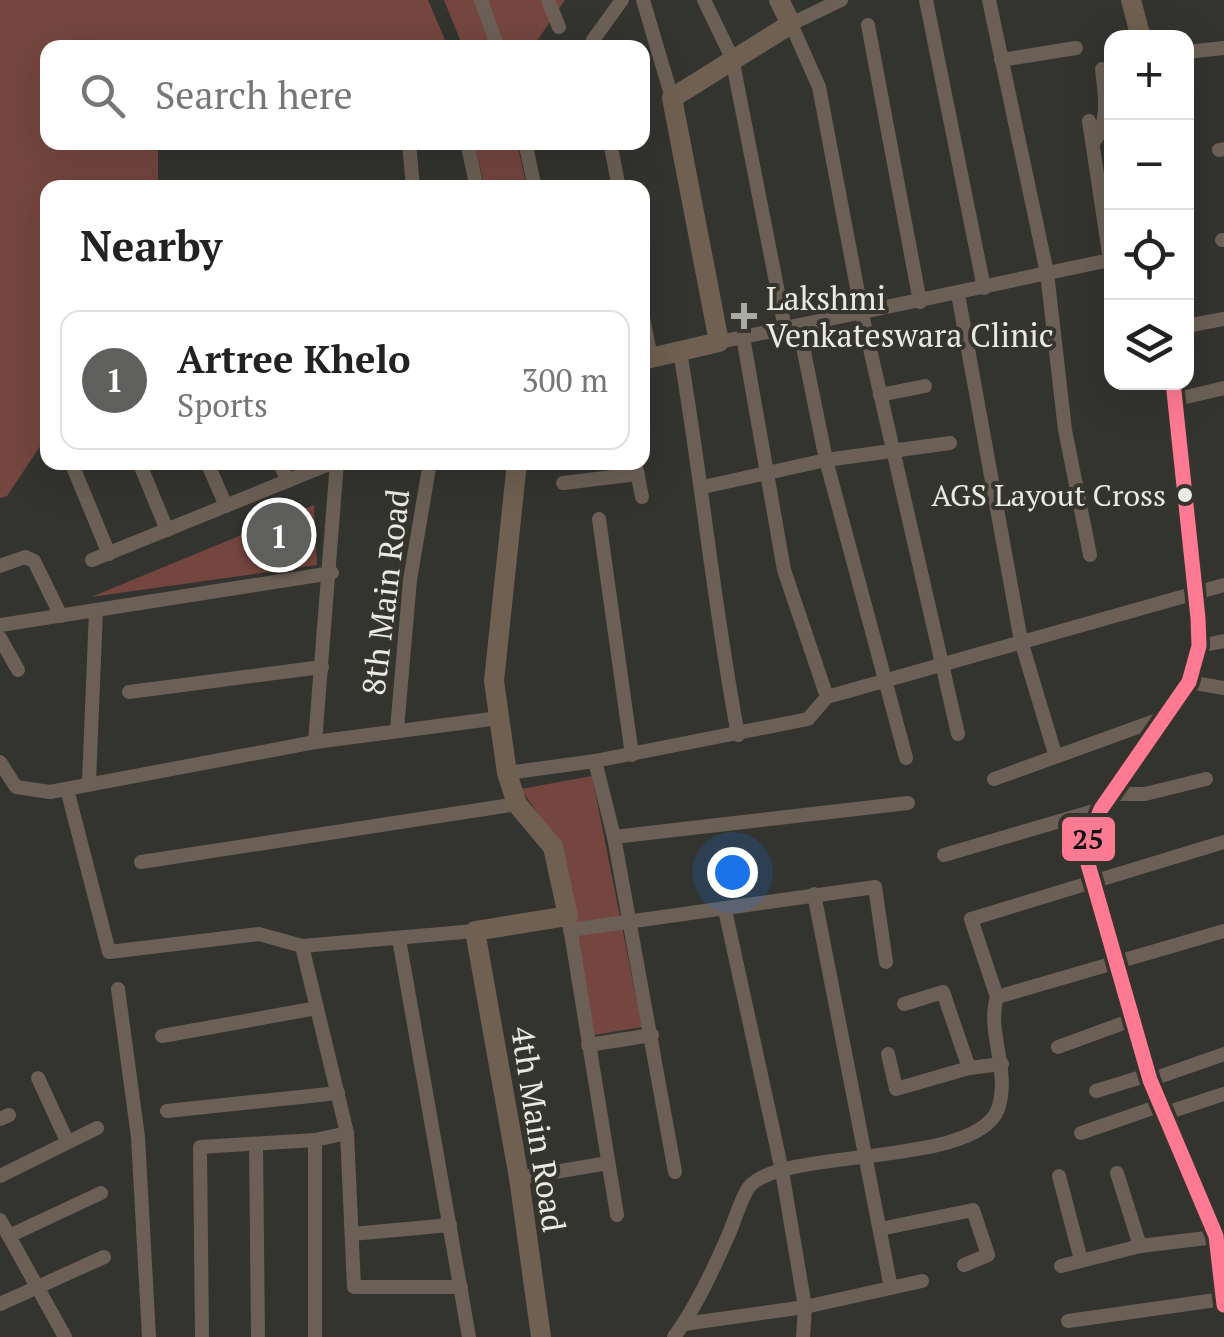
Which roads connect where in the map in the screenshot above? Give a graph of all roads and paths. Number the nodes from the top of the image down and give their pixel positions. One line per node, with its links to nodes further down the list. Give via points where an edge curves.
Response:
1 (480, 0): 15 (street)
2 (548, 0): 13 (street)
3 (622, 0): 16 (street)
4 (642, 0): 23 (street)
5 (704, 0): 20 (street)
6 (780, 0): 11 (street)
7 (841, 0): 11 (street)
8 (926, 0): 35 (street)
9 (989, 0): 21 (street)
10 (1130, 0): 14 (street)
11 (791, 24): 20 (street); 38 (street, via 818,87)
12 (868, 25): 37 (street)
13 (559, 27)
14 (1139, 30)
15 (495, 40)
16 (594, 40)
17 (1076, 48): 21 (street)
18 (1224, 48): 19 (street)
19 (1194, 51)
20 (732, 58): 23 (street); 41 (street)
21 (1002, 60): 34 (street)
22 (1102, 69): 25 (street, via 1106,105)
23 (672, 98): 43 (street)
24 (1089, 121): 25 (street)
25 (1093, 143): 34 (street, via 1110,260)
26 (409, 150): 30 (street)
27 (469, 150): 31 (street)
28 (527, 150): 32 (street)
29 (611, 150): 33 (street)
30 (412, 180)
31 (476, 180)
32 (532, 180)
33 (617, 180)
34 (1046, 273): 35 (street); 72 (street, via 1065,430)
35 (984, 288): 36 (street)
36 (958, 294): 37 (street); 82 (street)
37 (920, 302): 38 (street)
38 (862, 314): 41 (street); 49 (street)
39 (1224, 320): 40 (street)
40 (1194, 325)
41 (792, 327): 42 (street); 52 (street)
42 (743, 338): 43 (street); 63 (street)
43 (719, 342): 44 (street)
44 (680, 352): 45 (street); 66 (street)
45 (650, 358)
46 (925, 386): 49 (street)
47 (1224, 388): 48 (street)
48 (1173, 391): 77 (street)
49 (880, 395): 51 (street)
50 (950, 443): 51 (street)
51 (893, 451): 52 (street); 85 (street)
52 (826, 460): 63 (street); 88 (street)
53 (73, 470): 71 (street)
54 (142, 470): 70 (street)
55 (210, 470): 68 (street)
56 (283, 470): 64 (street)
57 (315, 470): 64 (street)
58 (329, 470): 75 (street)
59 (429, 470): 95 (street, 8th Main Road, via 410,580)
60 (516, 470): 93 (street, via 494,681)
61 (626, 470): 65 (street)
62 (636, 470): 67 (street)
63 (764, 471): 66 (street); 92 (street, via 784,570)
64 (288, 481): 68 (street)
65 (563, 483)
66 (703, 487): 97 (street, via 713,600)
67 (642, 497)
68 (226, 506): 70 (street)
69 (600, 518): 99 (street)
70 (167, 530): 71 (street)
71 (109, 554): 73 (street)
72 (1090, 555)
73 (92, 560)
74 (0, 566): 79 (street, via 34,560)
75 (332, 573): 78 (street); 86 (street)
76 (1224, 585): 77 (street)
77 (1195, 591): 82 (street); 84 (street)
78 (96, 610): 79 (street); 107 (street)
79 (61, 616): 80 (street)
80 (0, 624)
81 (0, 638): 87 (street)
82 (1021, 641): 85 (street); 100 (street)
83 (1224, 641): 84 (street)
84 (1199, 646): 89 (street)
85 (942, 663): 88 (street); 96 (street)
86 (322, 667): 91 (street); 98 (street)
87 (18, 670)
88 (888, 678): 92 (street); 101 (street)
89 (1189, 682): 90 (street); 94 (street)
90 (1224, 688)
91 (128, 692)
92 (827, 698): 97 (street, via 808,719)
93 (499, 718): 95 (street); 104 (street)
94 (1163, 718): 100 (street); 109 (street)
95 (397, 729): 98 (street)
96 (958, 734)
97 (738, 735): 99 (street)
98 (316, 742): 107 (street)
99 (632, 754): 102 (street)
100 (1055, 754): 105 (street)
101 (906, 758)
102 (595, 761): 104 (street); 112 (street)
103 (0, 762): 108 (street, via 27,791)
104 (507, 773): 111 (street)
105 (994, 778)
106 (1206, 778): 109 (street)
107 (89, 782): 108 (street)
108 (67, 790): 124 (street, via 109,952 258,934)
109 (1106, 802): 114 (street); 116 (street, via 1084,850)
110 (908, 803): 112 (street)
111 (517, 804): 115 (street); 120 (street, via 553,847)
112 (614, 837): 119 (street)
113 (1224, 842): 116 (street)
114 (944, 855)
115 (141, 862)
116 (1092, 883): 126 (street); 128 (street, via 971,919)
117 (814, 894): 118 (street); 125 (street, via 876,887); 153 (street)
118 (725, 910): 119 (street); 155 (street)
119 (630, 921): 120 (street); 132 (street)
120 (569, 923): 121 (street); 134 (street)
121 (475, 931): 123 (street); 160 (street, 4th Main Road)
122 (1224, 931): 126 (street)
123 (399, 939): 124 (street); 164 (street)
124 (302, 946): 130 (street)
125 (886, 962)
126 (1117, 964): 128 (street); 131 (street)
127 (118, 989): 185 (street, via 138,1137)
128 (997, 997): 138 (street, via 992,1012)
129 (904, 1004): 139 (street, via 945,994)
130 (317, 1008): 133 (street); 143 (street)
131 (1132, 1020): 135 (street); 140 (street)
132 (652, 1035): 134 (street); 156 (street)
133 (162, 1036)
134 (588, 1045): 154 (street)
135 (1058, 1047)
136 (888, 1054): 139 (street, via 896,1089)
137 (1224, 1054): 140 (street)
138 (1002, 1064): 139 (street); 153 (street, via 991,1121 964,1139)
139 (969, 1068)
140 (1149, 1077): 142 (street); 145 (street)
141 (38, 1078): 151 (street)
142 (1096, 1091)
143 (338, 1093): 146 (street); 148 (street)
144 (1224, 1094): 145 (street)
145 (1161, 1110): 149 (street); 168 (street)
146 (168, 1111)
147 (97, 1128): 151 (street)
148 (347, 1133): 150 (street); 166 (street)
149 (1081, 1133)
150 (316, 1140): 152 (street); 188 (street)
151 (67, 1141): 158 (street)
152 (256, 1144): 186 (street, via 200,1147); 187 (street)
153 (868, 1157): 155 (street); 165 (street)
154 (608, 1163): 160 (street); 162 (street)
155 (782, 1171): 180 (street); 183 (street, via 750,1185)
156 (675, 1172)
157 (1117, 1173): 169 (street)
158 (0, 1176)
159 (1059, 1176): 171 (street)
160 (519, 1178): 190 (street, 4th Main Road)
161 (101, 1193): 167 (street)
162 (617, 1214)
163 (0, 1220): 167 (street)
164 (450, 1225): 166 (street); 176 (street)
165 (880, 1229): 172 (street, via 973,1210 988,1255); 177 (street)
166 (352, 1234): 176 (street, via 354,1287)
167 (9, 1236): 175 (street)
168 (1220, 1236): 169 (street); 178 (street)
169 (1140, 1246): 171 (street)
170 (104, 1257): 175 (street)
171 (1081, 1260): 173 (street)
172 (964, 1265)
173 (1061, 1266)
174 (922, 1281): 177 (street)
175 (37, 1287): 179 (street); 184 (street)
176 (461, 1288): 189 (street)
177 (891, 1288): 180 (street)
178 (1224, 1302): 182 (street)
179 (0, 1304)
180 (805, 1307): 181 (street); 193 (street)
181 (716, 1319): 183 (street); 192 (street)
182 (1068, 1322)
183 (684, 1324): 191 (street)
184 (65, 1337)
185 (149, 1337)
186 (202, 1337)
187 (258, 1337)
188 (315, 1337)
189 (469, 1337)
190 (541, 1337)
191 (674, 1337)
192 (720, 1337)
193 (803, 1337)

